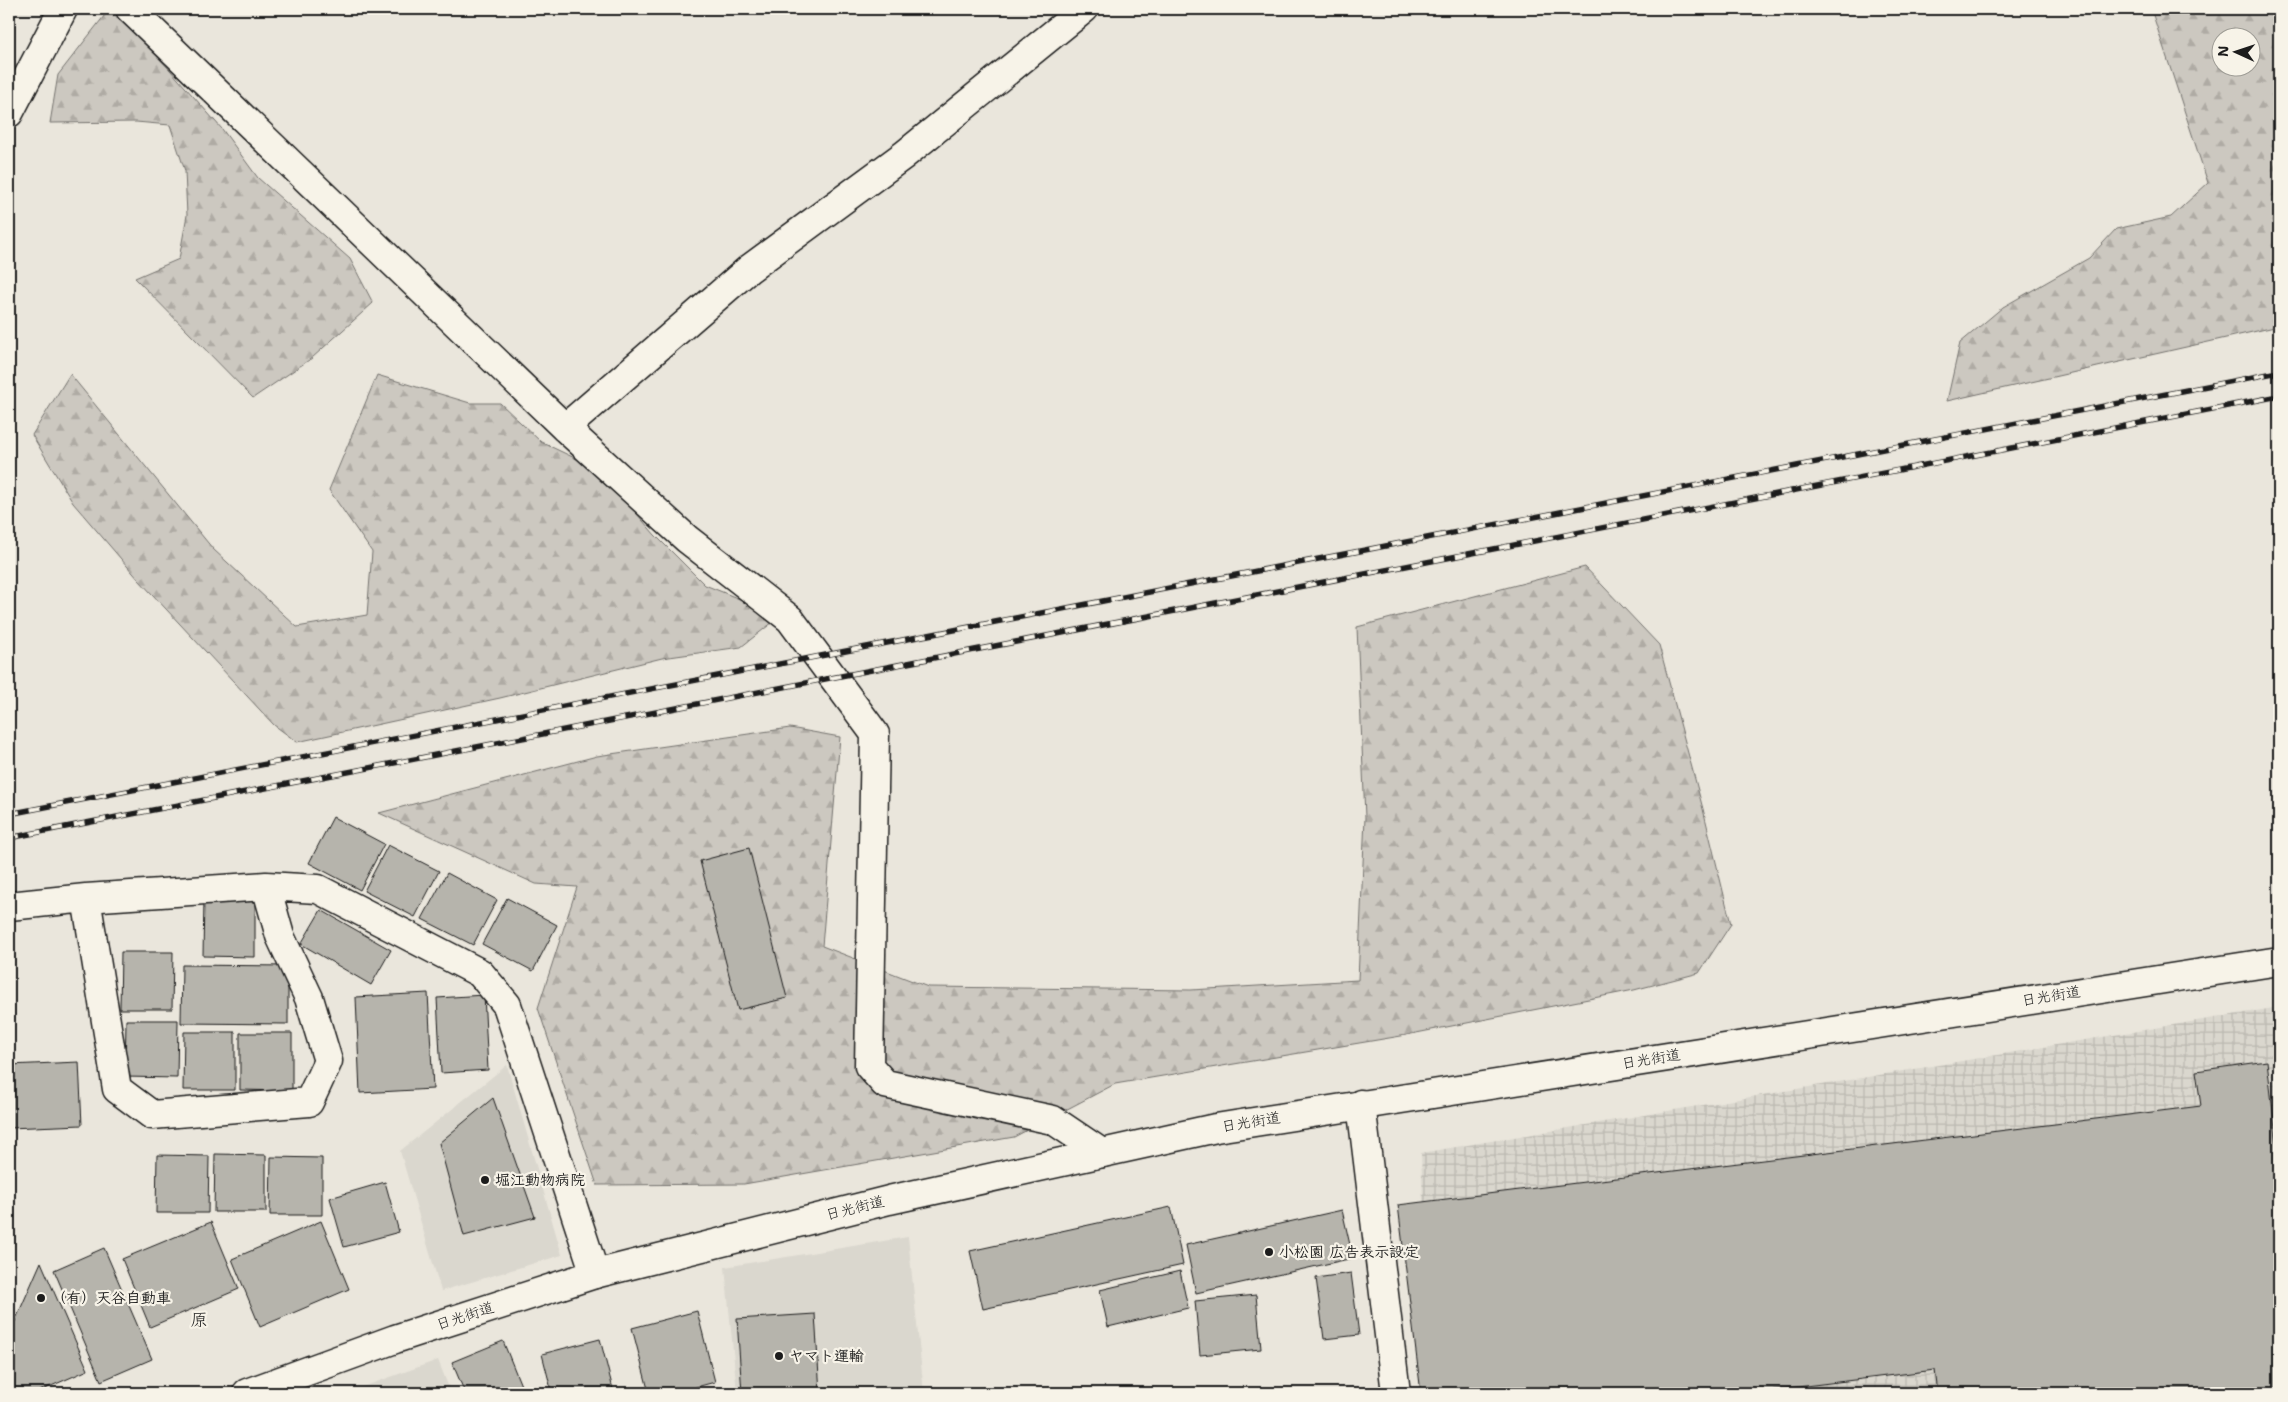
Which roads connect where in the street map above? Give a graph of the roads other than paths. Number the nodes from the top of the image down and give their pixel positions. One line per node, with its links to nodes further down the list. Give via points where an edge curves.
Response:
1 (63, 9): 4 (street)
2 (130, 9): 5 (street)
3 (1084, 9): 5 (street, via 904,154 749,269)
4 (9, 114)
5 (565, 428): 11 (street, via 687,539 790,619 875,734 869,1066 886,1084 1053,1120)
6 (266, 886): 7 (street); 7 (street, via 280,936 309,998 328,1061 309,1102 152,1115 117,1089); 12 (street, via 318,889 480,973 507,1005)
7 (86, 898): 8 (street)
8 (9, 906)
9 (2279, 961): 10 (street, 日光街道)
10 (1361, 1104): 11 (street, 日光街道, via 1216,1128); 14 (street)
11 (1102, 1153): 12 (street, 日光街道, via 889,1200)
12 (595, 1274): 13 (street, 日光街道, via 395,1339)
13 (247, 1393)
14 (1396, 1393)

